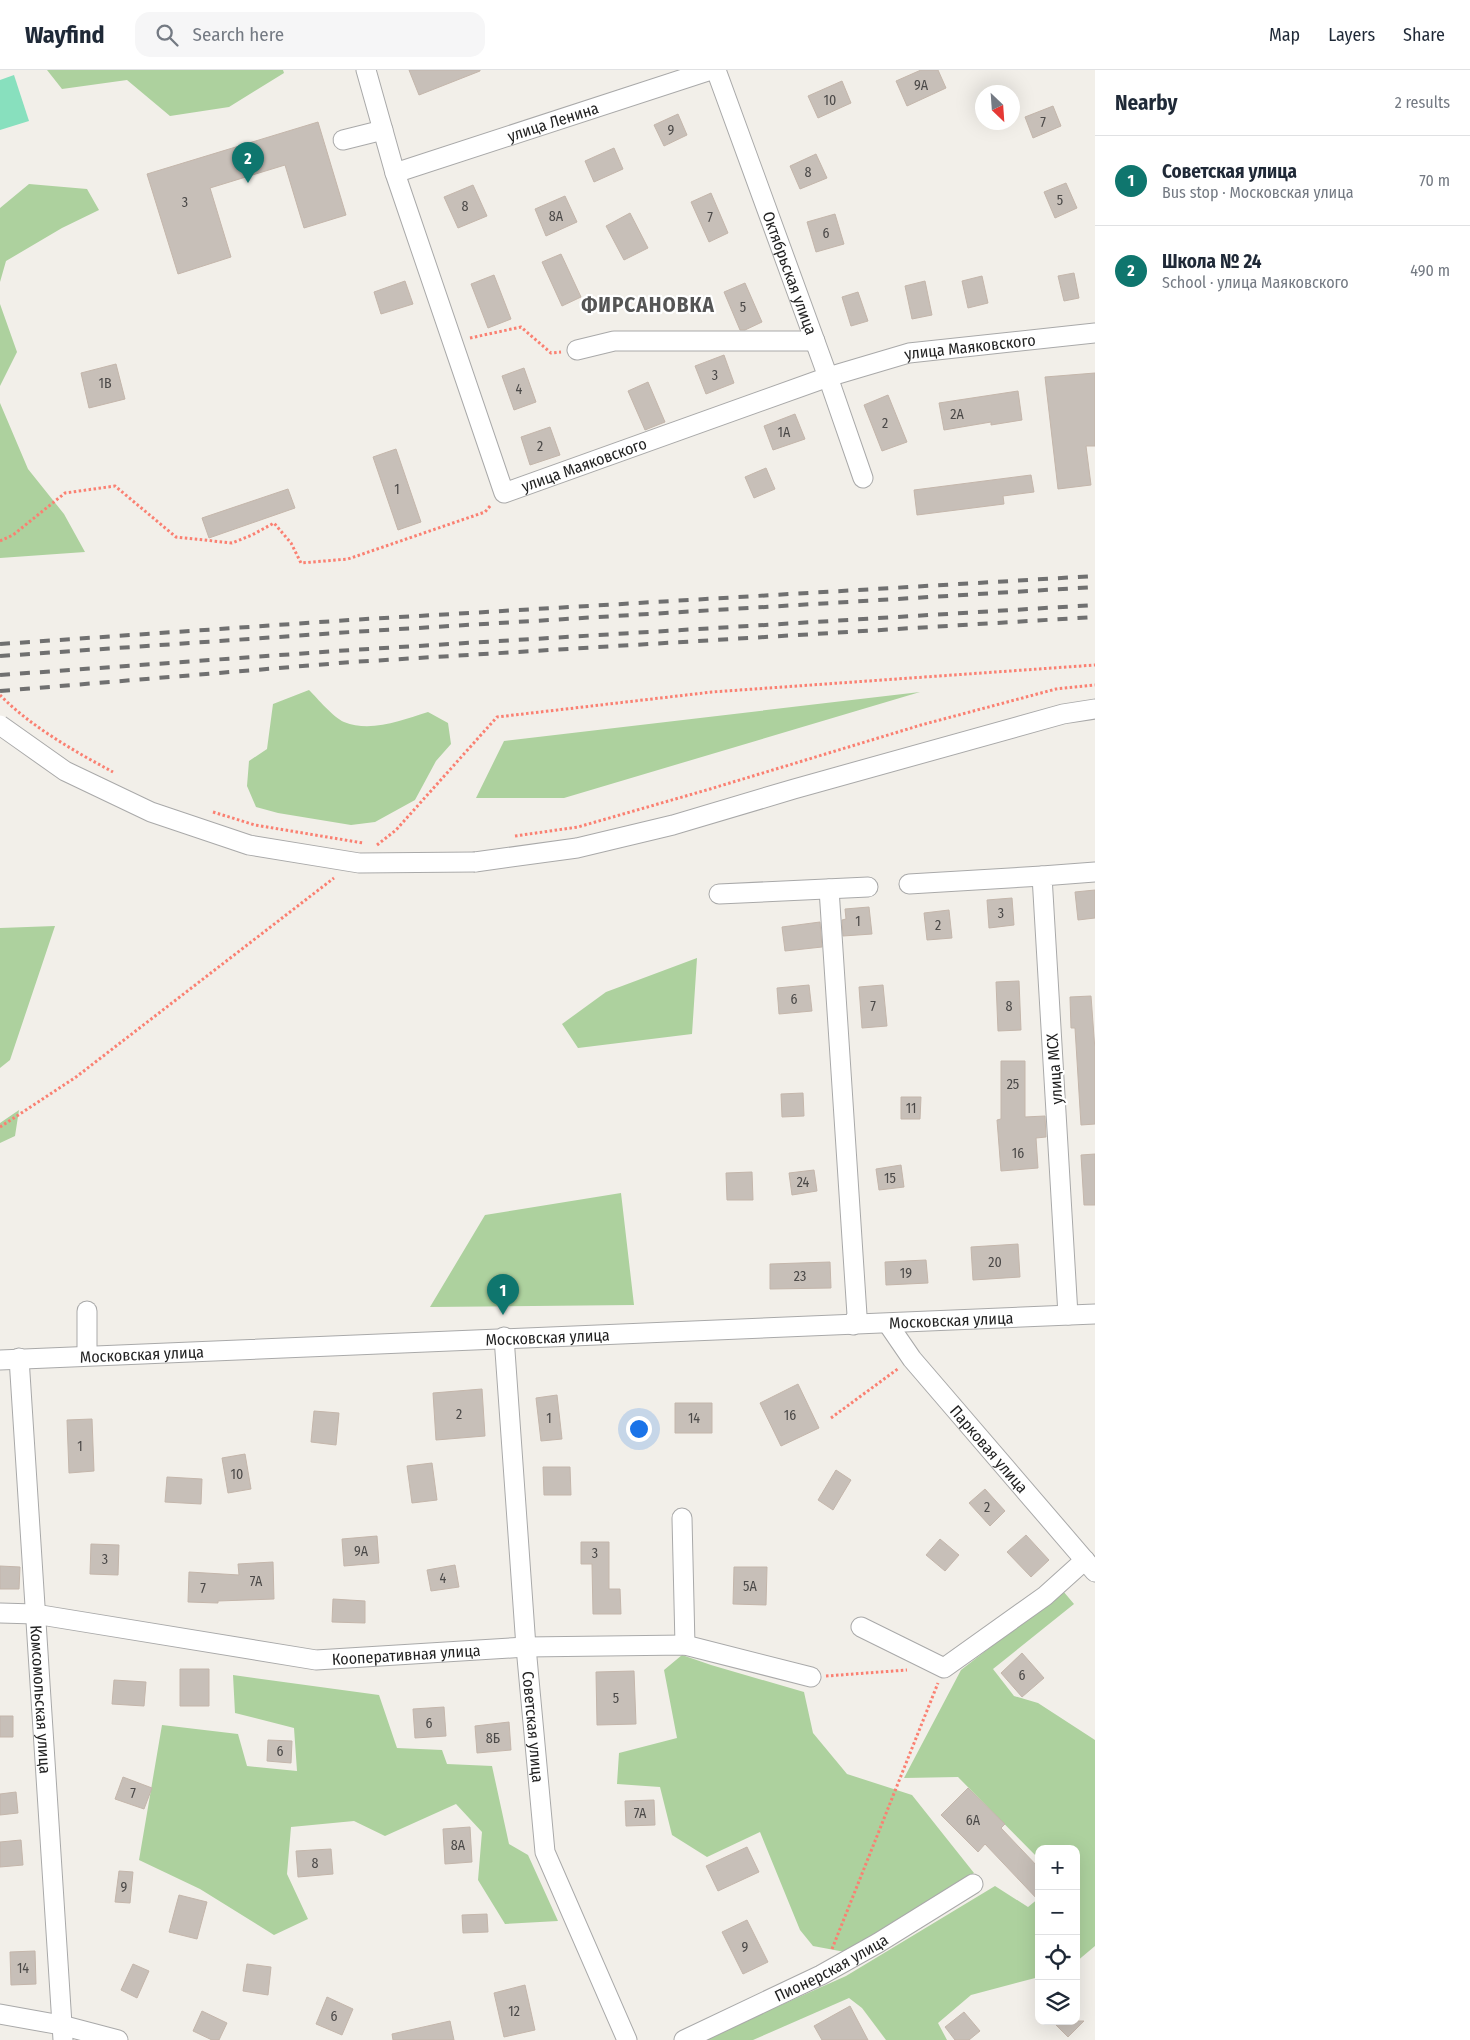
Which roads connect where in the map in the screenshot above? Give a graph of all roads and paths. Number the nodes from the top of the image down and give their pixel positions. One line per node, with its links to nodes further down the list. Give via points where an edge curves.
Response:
1 (366, 70): 4 (street, улица Маяковского)
2 (711, 70): 6 (street, улица Ленина)
3 (716, 70): 8 (street, Октябрьская улица)
4 (383, 130): 5 (street); 6 (street, улица Маяковского)
5 (343, 140)
6 (395, 173): 9 (street, улица Маяковского)
7 (1095, 333): 11 (street, улица Маяковского, via 909,353)
8 (815, 340): 10 (street, via 614,341); 11 (street, Октябрьская улица)
9 (452, 341): 10 (path, via 520,327 551,353); 13 (street, улица Маяковского)
10 (577, 350)
11 (828, 377): 12 (street, Октябрьская улица); 13 (street, улица Маяковского)
12 (863, 478)
13 (504, 493): 14 (path, via 485,512 348,559 301,563 291,543 274,523 232,542 176,538 114,486 65,493)
14 (0, 541)
15 (1095, 665): 26 (path, via 712,692 498,717 396,830)
16 (1095, 685): 22 (path, via 1056,689 921,725 578,826)
17 (0, 695): 20 (path, bridge, via 11,707 77,753)
18 (1095, 709): 19 (street, bridge, via 1063,714 587,846 475,862 359,864 249,845 152,812 66,771)
19 (0, 725)
20 (117, 774)
21 (210, 811): 23 (path, bridge, via 255,825)
22 (512, 837)
23 (366, 844)
24 (376, 844): 25 (path)
25 (386, 844)
26 (373, 848)
27 (342, 872): 34 (path, via 76,1077)
28 (1095, 872): 29 (street)
29 (1042, 876): 30 (street); 37 (street, улица МСХ)
30 (909, 884)
31 (868, 887): 32 (street)
32 (829, 889): 33 (street); 39 (street, via 857,1315)
33 (719, 894)
34 (0, 1127)
35 (87, 1311): 41 (street)
36 (1095, 1314): 37 (street, Московская улица)
37 (1068, 1315): 38 (street, Московская улица)
38 (888, 1324): 39 (street, Московская улица); 43 (street, Парковая улица)
39 (853, 1325): 40 (street, Московская улица)
40 (504, 1337): 41 (street, Московская улица); 51 (street, Советская улица)
41 (87, 1356): 42 (street, Московская улица)
42 (9, 1359): 48 (street, Комсомольская улица)
43 (912, 1359): 44 (path); 46 (street, Парковая улица)
44 (831, 1418)
45 (682, 1518): 50 (street)
46 (1090, 1566): 52 (street)
47 (0, 1613): 48 (street, Кооперативная улица)
48 (35, 1614): 51 (street, Кооперативная улица, via 316,1660); 58 (street, Комсомольская улица)
49 (860, 1627): 52 (street)
50 (685, 1645): 51 (street, Кооперативная улица); 54 (street, Кооперативная улица)
51 (526, 1647): 60 (street, Советская улица, via 545,1852)
52 (944, 1668): 56 (path)
53 (916, 1670): 54 (path)
54 (811, 1677)
55 (973, 1884): 56 (street, Пионерская улица)
56 (821, 1975): 61 (street, Пионерская улица)
57 (0, 2014): 58 (street)
58 (62, 2032): 59 (street)
59 (118, 2040)
60 (626, 2040)
61 (684, 2040)

